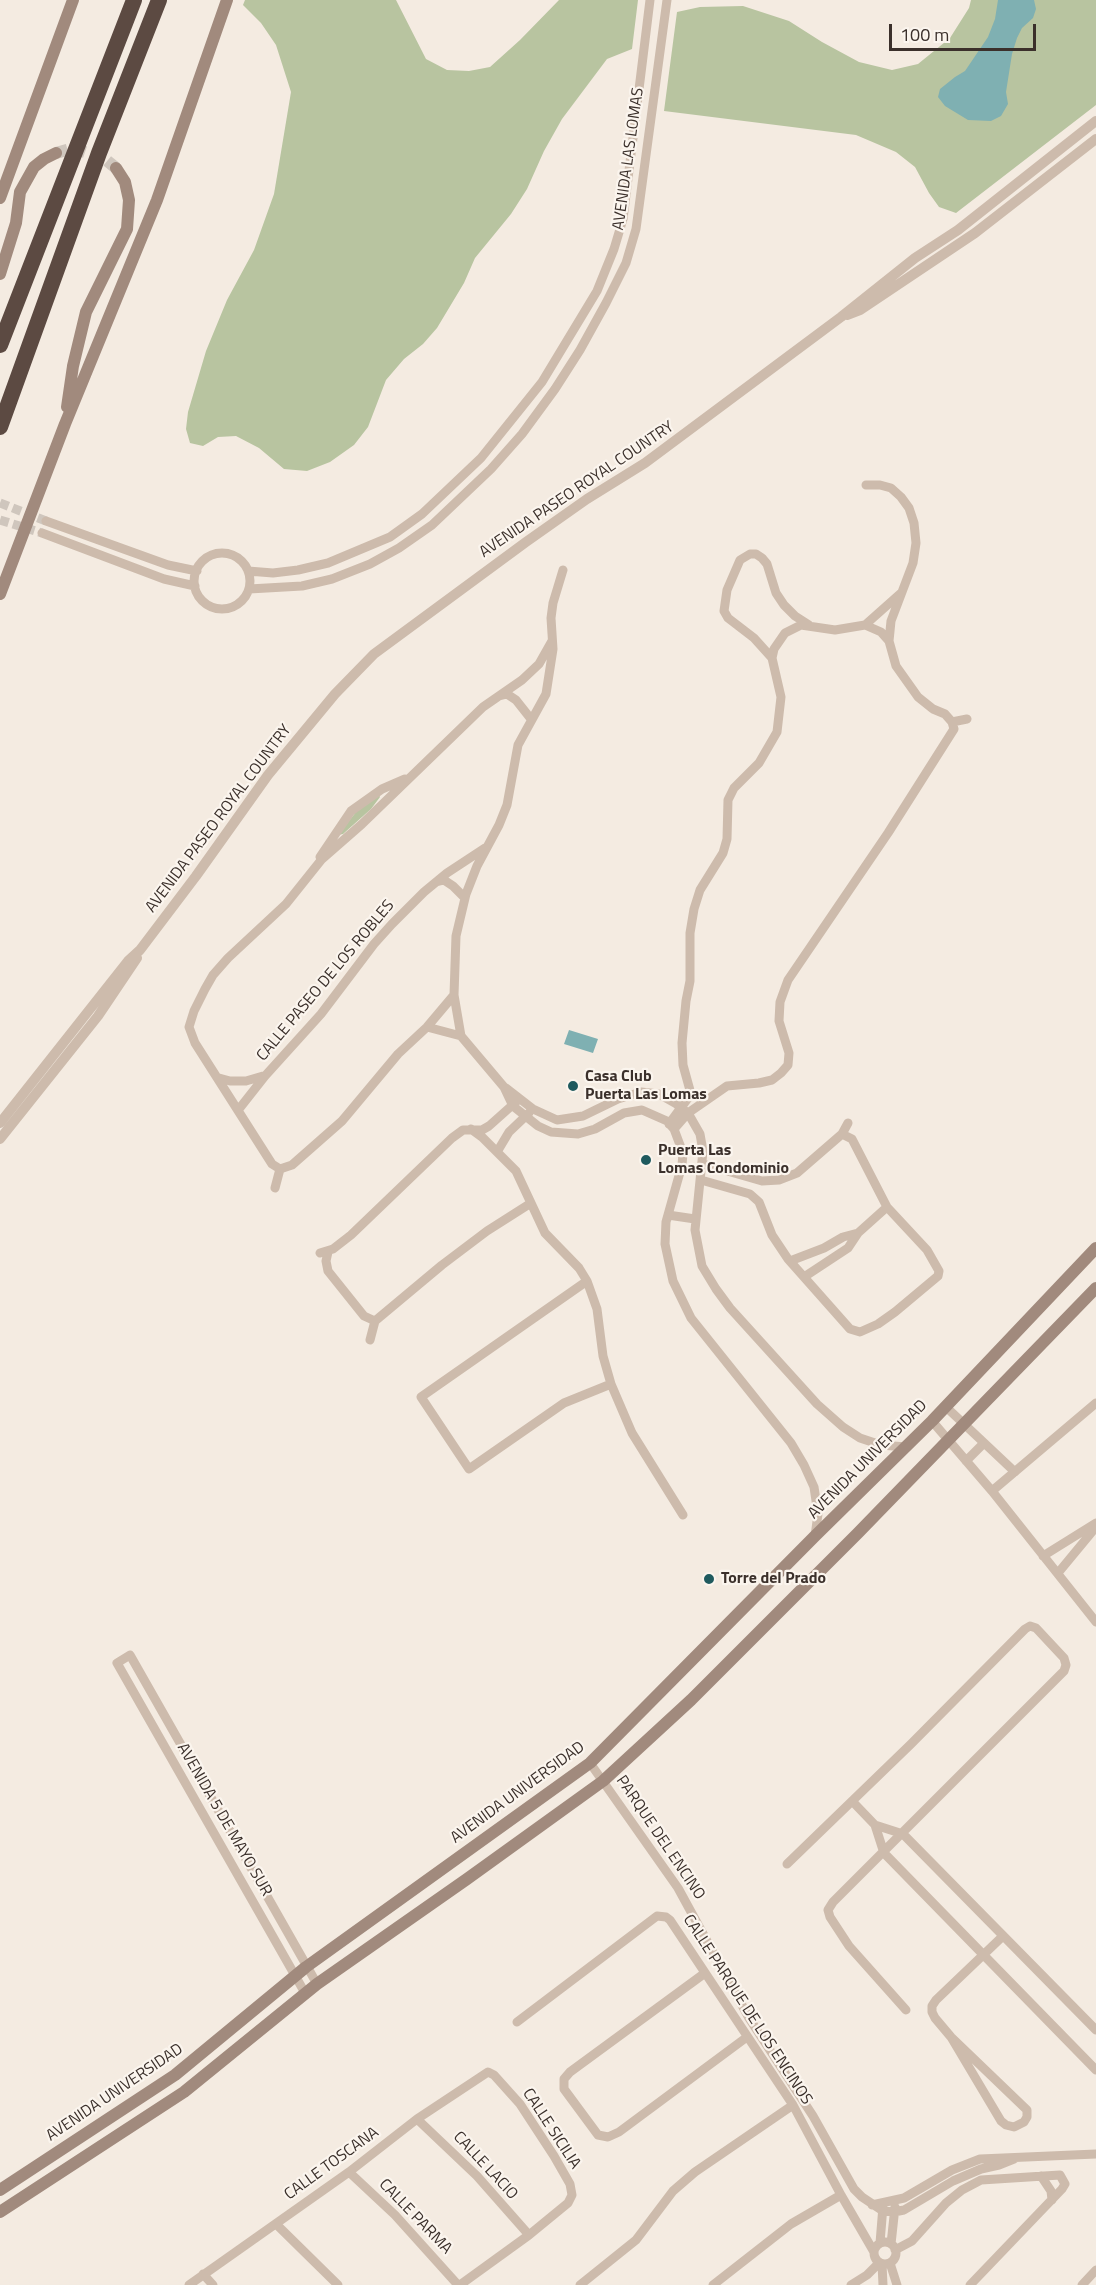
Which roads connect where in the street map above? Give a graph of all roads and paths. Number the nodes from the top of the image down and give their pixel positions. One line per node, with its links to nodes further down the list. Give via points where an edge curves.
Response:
1 (73, 0): 13 (main road)
2 (134, 0): 16 (highway)
3 (159, 0): 18 (highway)
4 (227, 0): 17 (main road, via 157,200)
5 (650, 0): 24 (street, AVENIDA LAS LOMAS, via 623,219 597,291 542,382 481,458 422,514 390,537 328,563 281,572)
6 (667, 0): 26 (street, AVENIDA LAS LOMAS, via 636,229 626,263 606,303 555,389 491,469 432,525 399,548 332,579 302,586)
7 (1096, 121): 8 (street, AVENIDA PASEO ROYAL COUNTRY)
8 (1074, 137): 10 (street); 15 (street, AVENIDA PASEO ROYAL COUNTRY)
9 (1096, 139): 10 (street)
10 (1083, 149): 15 (street, via 975,233 860,310)
11 (56, 153): 14 (main road, via 34,167 20,192 16,223)
12 (116, 168): 17 (main road, via 125,182 129,200 127,229 86,312)
13 (0, 198)
14 (0, 274)
15 (841, 317): 54 (street, AVENIDA PASEO ROYAL COUNTRY, via 645,463 534,536 374,654 268,775 140,950 134,964)
16 (0, 345)
17 (65, 424): 28 (main road)
18 (0, 427)
19 (866, 485): 27 (street, via 891,488 909,508 916,543)
20 (46, 520): 23 (street, via 168,565)
21 (42, 533): 25 (street, via 164,579)
22 (563, 570): 31 (street, via 553,603)
23 (197, 571): 24 (street, via 207,558 223,554 238,559); 25 (street)
24 (248, 571): 26 (street)
25 (195, 586): 26 (street, via 203,601 219,609 235,606)
26 (249, 589)
27 (902, 592): 29 (street); 32 (street, via 891,621)
28 (0, 594)
29 (865, 625): 30 (street, via 835,630); 32 (street, via 881,632)
30 (811, 626): 33 (street, via 801,625 785,633); 33 (street, via 784,605 762,558 750,554 740,560 726,590 724,611)
31 (552, 641): 34 (street, via 539,664); 35 (street, via 546,694)
32 (889, 641): 37 (street, via 896,666 907,684)
33 (772, 658): 53 (street, via 781,697 777,732 759,763 734,788 728,800 723,853 700,890 694,909 682,1043 691,1094)
34 (499, 696): 35 (street, via 507,694 516,700); 38 (street)
35 (531, 719): 39 (street, via 518,746 507,805)
36 (968, 719): 37 (street)
37 (952, 722): 53 (street, via 954,729 948,740 788,980 780,1002 779,1022 789,1053 788,1065 772,1080 727,1086)
38 (412, 775): 40 (street); 40 (street, via 382,789 351,811)
39 (487, 846): 41 (street, CALLE PASEO DE LOS ROBLES); 42 (street)
40 (306, 878): 47 (street, via 286,904 213,975 194,1011 189,1027)
41 (436, 882): 42 (street, via 444,880); 46 (street, CALLE PASEO DE LOS ROBLES, via 374,944 321,1014)
42 (465, 898): 43 (street, via 456,936)
43 (454, 995): 44 (street); 45 (street)
44 (427, 1026): 45 (street); 64 (street, via 335,1127 292,1165)
45 (461, 1036): 48 (street)
46 (265, 1076): 47 (street, CALLE PASEO DE LOS ROBLES, via 246,1081); 51 (street, CALLE PASEO DE LOS ROBLES)
47 (219, 1078): 51 (street)
48 (504, 1087): 49 (street); 50 (street)
49 (520, 1098): 50 (street); 52 (street)
50 (513, 1106): 55 (street); 59 (street, via 482,1130)
51 (239, 1109): 64 (street, via 272,1164)
52 (533, 1109): 53 (street, via 557,1120 571,1119 641,1092 659,1094); 55 (street)
53 (685, 1111): 58 (street); 63 (street, via 700,1134)
54 (14, 1113): 57 (street, AVENIDA PASEO ROYAL COUNTRY); 61 (street, AVENIDA PASEO ROYAL COUNTRY)
55 (525, 1116): 58 (street, via 538,1126 564,1135 595,1129 642,1110); 62 (street)
56 (848, 1122): 60 (street)
57 (0, 1123)
58 (672, 1127): 71 (street, via 683,1153)
59 (471, 1129): 62 (street); 79 (street, via 452,1138 351,1235 324,1253 328,1271 364,1316)
60 (842, 1134): 65 (street, via 797,1173 779,1180); 70 (street, via 852,1139)
61 (0, 1139)
62 (497, 1152): 69 (street, via 516,1171)
63 (703, 1164): 65 (street); 66 (street)
64 (280, 1169): 67 (street)
65 (752, 1178): 68 (street)
66 (701, 1180): 68 (street); 72 (street)
67 (275, 1188)
68 (750, 1194): 75 (street, via 759,1202 772,1235)
69 (531, 1203): 77 (street, via 544,1233 575,1263); 79 (street, via 442,1265)
70 (887, 1206): 73 (street); 76 (street, via 927,1251 939,1271 920,1292 878,1324 860,1332 850,1329)
71 (668, 1215): 72 (street); 96 (street, via 665,1244 681,1300 804,1465 814,1487 818,1514)
72 (695, 1219): 88 (street, via 702,1266 716,1289 817,1404 860,1438)
73 (858, 1233): 75 (street); 76 (street, via 848,1248)
74 (1096, 1248): 83 (main road, AVENIDA UNIVERSIDAD)
75 (790, 1261): 76 (street)
76 (804, 1277)
77 (587, 1281): 81 (street, via 597,1309); 90 (street, via 419,1397)
78 (1096, 1288): 85 (main road)
79 (375, 1321): 80 (street)
80 (370, 1340)
81 (611, 1384): 90 (street, via 564,1403); 94 (street, via 632,1433)
82 (1096, 1403): 91 (street)
83 (946, 1407): 84 (main road, AVENIDA UNIVERSIDAD); 85 (street)
84 (932, 1421): 86 (street); 88 (main road, AVENIDA UNIVERSIDAD)
85 (964, 1424): 86 (main road); 87 (street)
86 (949, 1440): 89 (street); 101 (main road, via 691,1700)
87 (984, 1443): 89 (street); 91 (street)
88 (906, 1447): 96 (main road, AVENIDA UNIVERSIDAD)
89 (966, 1461): 93 (street)
90 (469, 1468): 92 (street)
91 (1015, 1472): 93 (street)
92 (465, 1478)
93 (992, 1491): 97 (street)
94 (683, 1515)
95 (1096, 1526): 97 (street); 98 (street)
96 (815, 1536): 100 (main road, AVENIDA UNIVERSIDAD)
97 (1043, 1556): 98 (street)
98 (1058, 1573): 99 (street)
99 (1096, 1622)
100 (590, 1764): 101 (street, PARQUE DEL ENCINO); 109 (main road, AVENIDA UNIVERSIDAD)
101 (603, 1781): 112 (main road); 131 (street, PARQUE DEL ENCINO, via 678,1888 749,2018 813,2116 854,2189 872,2205)
102 (852, 1801): 103 (street); 104 (street, via 1025,1629 1036,1628 1064,1658 1064,1671); 106 (street)
103 (875, 1825): 104 (street); 105 (street)
104 (903, 1834): 105 (street); 107 (street)
105 (884, 1853): 108 (street); 114 (street, via 828,1910 849,1946)
106 (787, 1864)
107 (1003, 1935): 108 (street); 116 (street)
108 (983, 1954): 118 (street, via 932,2006 934,2018); 119 (street)
109 (306, 1967): 111 (main road, AVENIDA UNIVERSIDAD); 111 (street, AVENIDA 5 DE MAYO SUR, via 130,1655 117,1663); 112 (street, AVENIDA 5 DE MAYO SUR)
110 (705, 1973): 115 (street, CALLE PARQUE DE LOS ENCINOS, via 670,1920 657,1916); 117 (street, CALLE PARQUE DE LOS ENCINOS); 117 (street, via 570,2072 564,2079 564,2089 598,2135 608,2137)
111 (295, 1976): 113 (street, AVENIDA 5 DE MAYO SUR); 127 (main road, AVENIDA UNIVERSIDAD, via 175,2075)
112 (316, 1984): 113 (main road)
113 (305, 1993): 132 (main road, via 184,2092)
114 (906, 2010)
115 (516, 2022)
116 (1096, 2030)
117 (747, 2037): 121 (street, CALLE PARQUE DE LOS ENCINOS)
118 (951, 2037): 118 (street, via 1001,2121 1014,2127 1024,2122 1027,2110)
119 (1096, 2070)
120 (494, 2075): 122 (street, CALLE TOSCANA, via 484,2073); 135 (street, CALLE SICILIA, via 520,2104 570,2184 572,2195 568,2203)
121 (793, 2105): 128 (street, CALLE PARQUE DE LOS ENCINOS); 146 (street, via 695,2172 673,2191 636,2240)
122 (417, 2119): 125 (street, CALLE TOSCANA); 135 (street, CALLE LACIO, via 477,2176)
123 (1096, 2154): 124 (street, PARQUE DEL ENCINO)
124 (1014, 2159): 130 (street, PARQUE DEL ENCINO, via 980,2159); 133 (street, PARQUE DEL ENCINO, via 953,2181 913,2207)
125 (349, 2172): 134 (street, CALLE TOSCANA); 145 (street, CALLE PARMA)
126 (1041, 2176): 129 (street); 129 (street, via 1055,2174 1064,2179 1062,2189); 137 (street, via 981,2180 946,2203 912,2241)
127 (0, 2190)
128 (841, 2195): 138 (street, CALLE PARQUE DE LOS ENCINOS); 147 (street, via 791,2224)
129 (1052, 2199): 151 (street)
130 (895, 2201): 131 (street, PARQUE DEL ENCINO); 133 (street)
131 (883, 2207): 133 (street, PARQUE DEL ENCINO); 136 (street)
132 (0, 2212)
133 (894, 2212): 137 (street)
134 (276, 2224): 141 (street, CALLE TOSCANA); 144 (street)
135 (529, 2235): 145 (street)
136 (880, 2243): 137 (street); 138 (street)
137 (893, 2247): 139 (street, via 895,2257)
138 (874, 2252): 139 (street, CALLE PARQUE DE LOS ENCINOS)
139 (884, 2263): 148 (street); 149 (street); 150 (street)
140 (1096, 2270): 152 (street)
141 (203, 2274): 142 (street, CALLE TOSCANA); 143 (street)
142 (189, 2285)
143 (213, 2285)
144 (338, 2285)
145 (459, 2285)
146 (580, 2285)
147 (713, 2285)
148 (851, 2285)
149 (883, 2285)
150 (897, 2285)
151 (970, 2285)
152 (1082, 2285)

